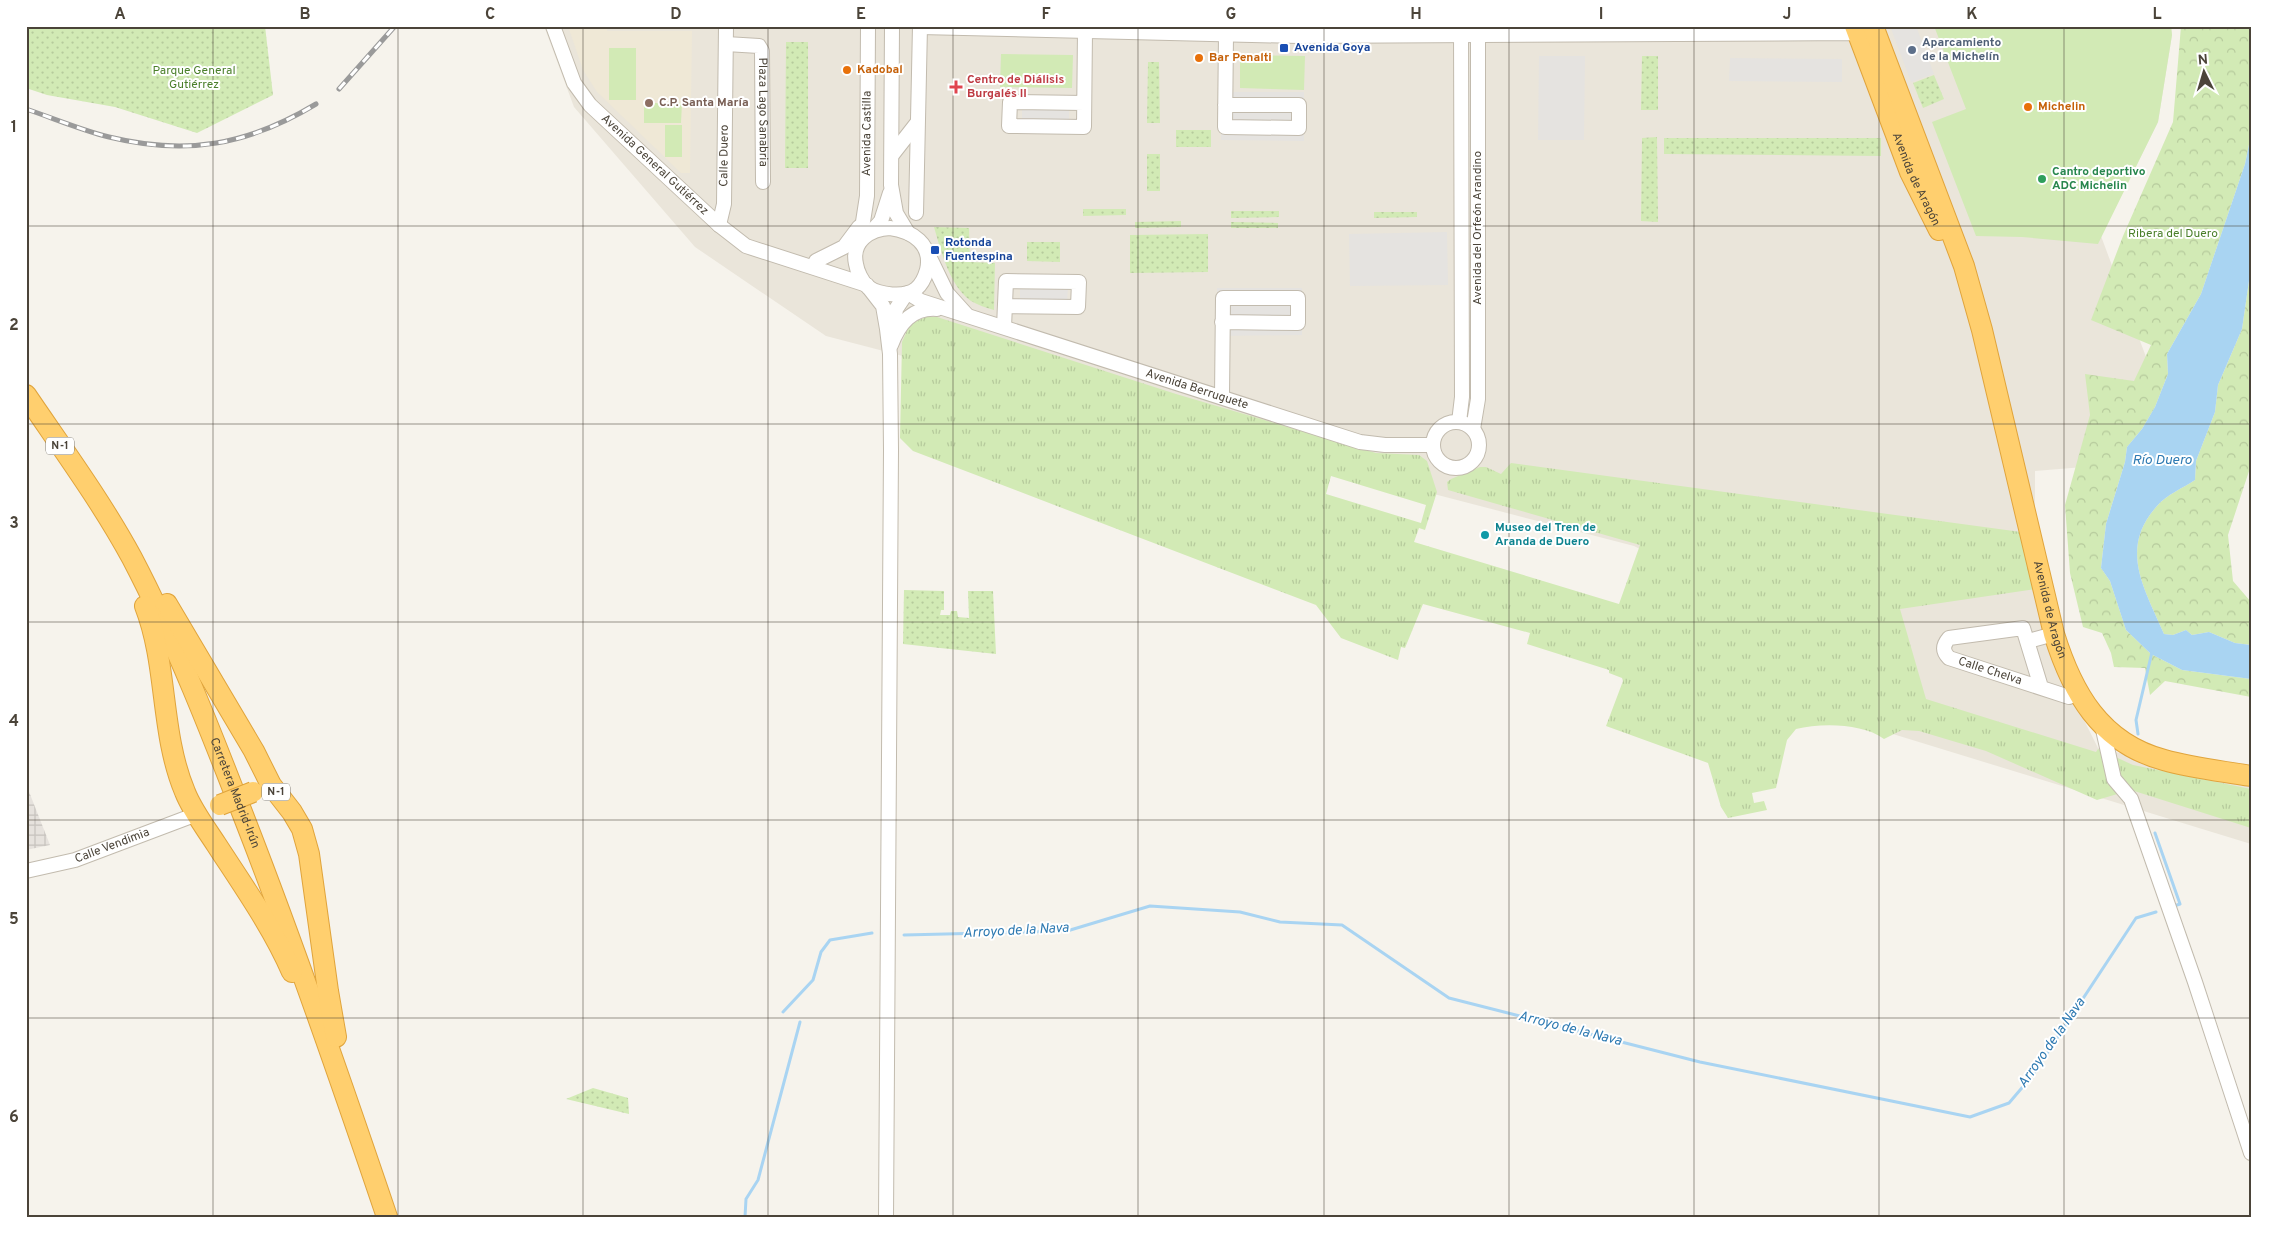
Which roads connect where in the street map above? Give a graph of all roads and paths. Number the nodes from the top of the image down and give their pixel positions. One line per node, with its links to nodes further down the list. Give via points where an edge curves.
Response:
1 (554, 26): 21 (street, Avenida General Gutiérrez, via 574,83 590,105)
2 (726, 26): 13 (street, Calle Duero)
3 (868, 26): 22 (street, Avenida Castilla)
4 (892, 26): 17 (street, Avenida Castilla)
5 (920, 27): 6 (street); 16 (street)
6 (1009, 28): 8 (street)
7 (1862, 29): 11 (street); 35 (highway, Avenida de Aragón, via 1910,172 1954,261); 35 (highway, Avenida de Aragón, via 1894,82 1964,266)
8 (1085, 31): 12 (street); 14 (street)
9 (1298, 31): 10 (street); 12 (street)
10 (1461, 32): 11 (street); 39 (street, Avenida del Orfeón Arandino, via 1462,397)
11 (1478, 32): 40 (street, Avenida del Orfeón Arandino, via 1478,399)
12 (1226, 35): 15 (street)
13 (726, 44): 18 (street, Plaza Lago Sanabria, via 753,44 762,51); 21 (street, Calle Duero, via 724,204)
14 (1084, 103): 14 (street, via 1084,127 1009,126 1010,102)
15 (1226, 105): 15 (street, via 1225,128 1299,128 1299,105)
16 (917, 123): 17 (street, Avenida Castilla); 20 (street)
17 (892, 155): 19 (street, Avenida Castilla)
18 (762, 182)
19 (891, 185): 22 (street, Avenida Castilla, via 881,220); 23 (street, Avenida Castilla, via 896,213)
20 (916, 214)
21 (719, 224): 27 (street, Avenida General Gutiérrez, via 746,246)
22 (868, 225): 23 (street); 24 (street, Avenida Castilla); 26 (street, Avenida General Gutiérrez, via 844,247)
23 (908, 233): 25 (street, via 921,242)
24 (859, 245): 26 (street, Avenida General Gutiérrez, via 834,258); 28 (street, via 855,262)
25 (927, 254): 29 (street, via 924,278 916,289); 32 (street, Avenida Berruguete, via 947,293)
26 (816, 261): 27 (street, Avenida General Gutiérrez)
27 (798, 262): 28 (street, Avenida General Gutiérrez)
28 (868, 287): 29 (street, via 885,293); 36 (street, via 883,306)
29 (907, 293): 31 (street, Avenida Berruguete); 36 (street, via 896,309)
30 (1005, 306): 30 (street, via 1006,281 1079,282 1078,307); 34 (street)
31 (946, 309): 32 (street, Avenida Berruguete); 36 (street, via 931,308 912,314 897,330)
32 (966, 314): 34 (street, Avenida Berruguete)
33 (1222, 322): 33 (street, via 1223,298 1298,298 1298,323); 38 (street)
34 (1004, 327): 38 (street, Avenida Berruguete)
35 (1982, 330): 43 (highway, Avenida de Aragón)
36 (891, 350): 56 (street)
37 (26, 395): 42 (highway, Carretera Madrid-Irún / N-1)
38 (1222, 397): 41 (street, Avenida Berruguete, via 1360,442)
39 (1459, 422): 40 (street); 41 (street, via 1440,428)
40 (1473, 429): 41 (street, via 1479,448 1468,466 1456,469 1444,466)
41 (1432, 446)
42 (94, 497): 49 (highway, N-1, via 137,552 254,751); 50 (highway, N-1, via 150,619 172,752 185,794); 52 (highway, Carretera Madrid-Irún / N-1, via 130,556 170,637 291,940)
43 (2054, 634): 44 (street); 47 (highway, Avenida de Aragón, via 2068,675)
44 (2028, 641): 45 (street, Calle Chelva); 45 (street, Calle Chelva, via 2023,628 2019,628 1949,638 1944,649 1950,658)
45 (2042, 687): 46 (street, Calle Chelva)
46 (2069, 697)
47 (2102, 725): 48 (highway, Avenida de Aragón, via 2135,749 2163,760); 54 (street, via 2114,780 2131,799)
48 (2251, 776)
49 (262, 789): 50 (highway, bridge); 53 (highway, N-1, via 292,812 302,829 309,854 328,991)
50 (197, 814): 51 (street, Calle Vendimia, via 75,860); 52 (highway, N-1, via 256,906 290,969 326,1062)
51 (26, 871)
52 (348, 1100): 53 (highway, Carretera Madrid-Irún / N-1)
53 (356, 1125): 55 (highway, Carretera Madrid-Irún / N-1)
54 (2251, 1153)
55 (387, 1217)
56 (886, 1217)

